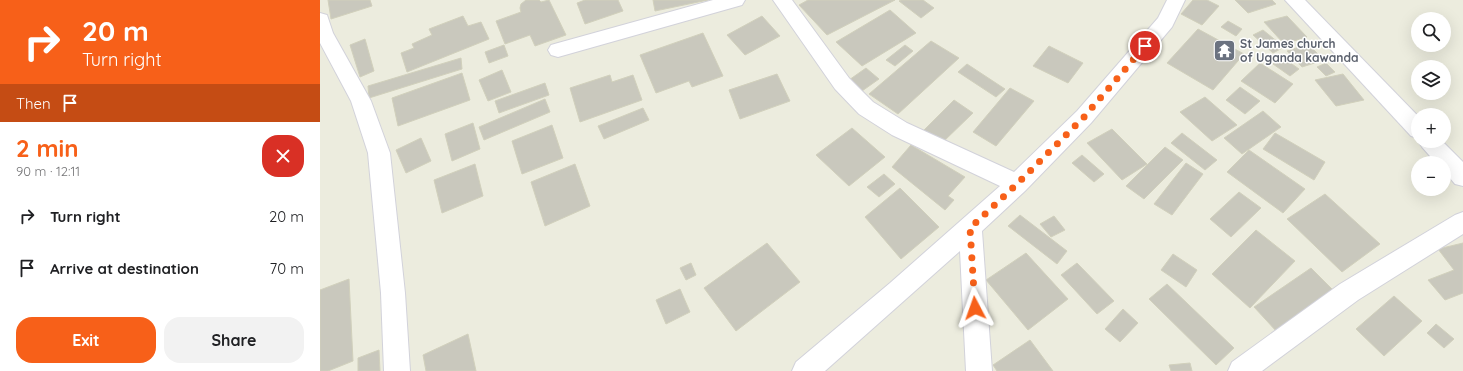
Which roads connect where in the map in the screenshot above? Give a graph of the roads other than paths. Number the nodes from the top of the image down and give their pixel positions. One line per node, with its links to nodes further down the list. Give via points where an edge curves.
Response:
1 (736, 0): 6 (street)
2 (782, 0): 10 (street, via 800,21 842,84 865,107 892,127 961,156)
3 (1176, 0): 10 (street, via 1165,22 1084,117)
4 (1294, 0): 7 (street)
5 (320, 20): 13 (street, via 324,33 361,101 379,153 393,293)
6 (558, 50)
7 (1411, 123)
8 (1436, 148): 9 (street)
9 (1463, 177)
10 (1017, 184): 12 (street)
11 (1463, 222): 16 (street, via 1350,292)
12 (970, 228): 14 (street); 15 (street)
13 (397, 371)
14 (805, 371)
15 (979, 371)
16 (1241, 371)

